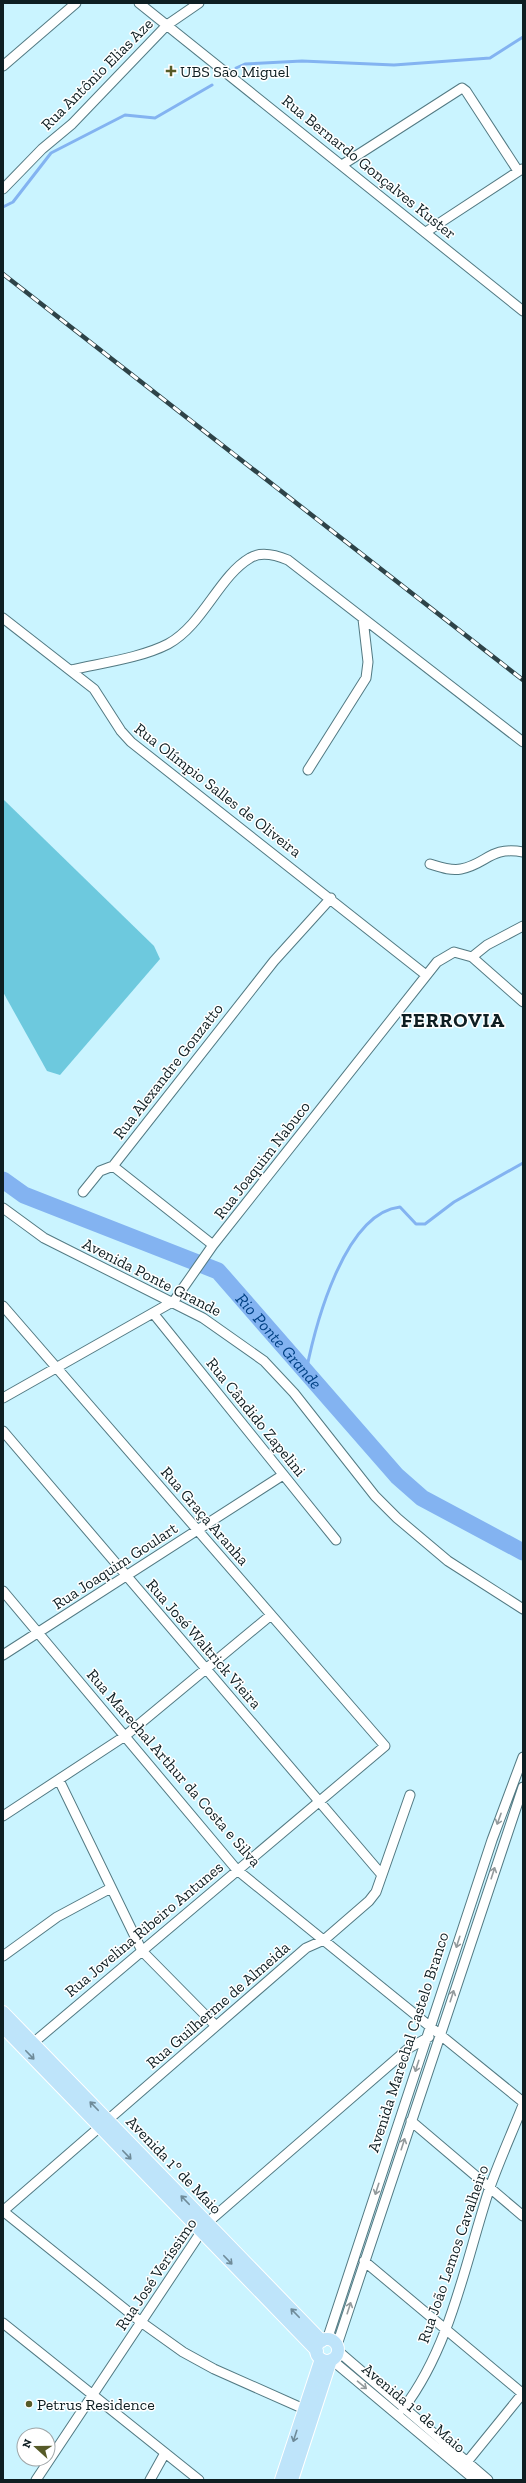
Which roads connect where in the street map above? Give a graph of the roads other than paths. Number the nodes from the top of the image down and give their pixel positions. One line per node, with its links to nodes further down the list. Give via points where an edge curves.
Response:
1 (76, 3): 5 (street)
2 (139, 3): 4 (street, Rua Bernardo Gonçalves Kuster)
3 (199, 3): 4 (street, Rua Antônio Elias Aze)
4 (167, 25): 6 (street, Rua Bernardo Gonçalves Kuster); 8 (street, Rua Antônio Elias Aze, via 72,124 42,149)
5 (3, 66)
6 (342, 165): 7 (street, via 462,88); 9 (street, Rua Bernardo Gonçalves Kuster)
7 (520, 169): 9 (street)
8 (3, 189)
9 (426, 232): 10 (street, Rua Bernardo Gonçalves Kuster)
10 (523, 311)
11 (3, 618): 13 (street, Rua Olímpio Salles de Oliveira)
12 (363, 619): 13 (street, via 288,560 263,554 250,558 240,566 195,621 169,643 152,650); 14 (street); 15 (street, via 368,662 366,678)
13 (71, 670): 18 (street, Rua Olímpio Salles de Oliveira, via 94,690 131,742)
14 (523, 742)
15 (308, 770)
16 (523, 852): 17 (street, via 500,851 462,869)
17 (430, 864)
18 (331, 898): 21 (street, Rua Olímpio Salles de Oliveira); 23 (street, Rua Alexandre Gonzatto, via 274,961)
19 (523, 926): 20 (street, via 487,945)
20 (472, 957): 21 (street, Rua Joaquim Nabuco, via 454,952 444,956); 22 (street)
21 (426, 975): 26 (street, Rua Joaquim Nabuco)
22 (523, 1002)
23 (113, 1166): 24 (street, via 100,1171); 26 (street)
24 (82, 1192)
25 (3, 1208): 27 (street, Avenida Ponte Grande, via 44,1238)
26 (213, 1245): 27 (street, Rua Joaquim Nabuco)
27 (174, 1301): 29 (street, Rua Joaquim Nabuco); 38 (street, Avenida Ponte Grande, via 232,1336 264,1361 318,1422 375,1496 420,1540)
28 (3, 1306): 30 (street, Rua Graça Aranha)
29 (153, 1313): 30 (street, Rua Joaquim Nabuco); 33 (street, Rua Cândido Zapelini)
30 (56, 1368): 31 (street, Rua Joaquim Nabuco); 34 (street, Rua Graça Aranha)
31 (3, 1398)
32 (3, 1431): 36 (street, Rua José Waltrick Vieira)
33 (283, 1474): 34 (street, Rua Joaquim Goulart); 35 (street, Rua Cândido Zapelini)
34 (197, 1530): 36 (street, Rua Joaquim Goulart); 39 (street, Rua Graça Aranha)
35 (336, 1540)
36 (126, 1576): 40 (street, Rua Joaquim Goulart); 42 (street, Rua José Waltrick Vieira)
37 (3, 1591): 40 (street, Rua Marechal Arthur da Costa e Silva)
38 (523, 1609)
39 (271, 1615): 42 (street); 44 (street, Rua Graça Aranha)
40 (38, 1633): 41 (street, Rua Joaquim Goulart); 43 (street, Rua Marechal Arthur da Costa e Silva)
41 (3, 1655)
42 (206, 1669): 43 (street); 50 (street, Rua José Waltrick Vieira)
43 (125, 1736): 46 (street); 54 (street, Rua Marechal Arthur da Costa e Silva)
44 (385, 1746): 50 (street, Rua Jovelina Ribeiro Antunes)
45 (523, 1756): 49 (street, Avenida Marechal Castelo Branco)
46 (59, 1780): 53 (street); 56 (street)
47 (523, 1787): 51 (street, Avenida Marechal Castelo Branco)
48 (410, 1795): 55 (street, Rua Guilherme de Almeida)
49 (508, 1795): 51 (street); 62 (street, Avenida Marechal Castelo Branco, one-way to 62)
50 (318, 1801): 54 (street, Rua Jovelina Ribeiro Antunes); 55 (street, Rua José Waltrick Vieira)
51 (515, 1808): 52 (street); 64 (street, Avenida Marechal Castelo Branco, one-way to 51)
52 (523, 1814)
53 (3, 1816)
54 (237, 1870): 57 (street, Rua Marechal Arthur da Costa e Silva); 58 (street, Rua Jovelina Ribeiro Antunes)
55 (382, 1876): 57 (street, Rua Guilherme de Almeida, via 376,1892 369,1900)
56 (112, 1888): 58 (street); 59 (street, via 57,1917)
57 (324, 1940): 61 (street, Rua Guilherme de Almeida, via 306,1948); 62 (street, Rua Marechal Arthur da Costa e Silva)
58 (142, 1951): 61 (street); 66 (street, Rua Jovelina Ribeiro Antunes)
59 (3, 1956)
60 (3, 2012): 66 (main road, Avenida 1º de Maio)
61 (216, 2026): 70 (street, Rua Guilherme de Almeida)
62 (431, 2026): 64 (street, Rua Marechal Arthur da Costa e Silva); 65 (street, Avenida Marechal Castelo Branco)
63 (3, 2027): 70 (main road, Avenida 1º de Maio, one-way to 70)
64 (440, 2033): 65 (street, Rua José Veríssimo); 67 (street, Rua Marechal Arthur da Costa e Silva); 69 (street, Avenida Marechal Castelo Branco)
65 (426, 2038): 74 (street, Rua José Veríssimo, via 409,2048); 79 (street, Avenida Marechal Castelo Branco, one-way to 79)
66 (33, 2043): 70 (main road, Avenida 1º de Maio, one-way to 66)
67 (523, 2102)
68 (523, 2105): 71 (street, Rua João Lemos Cavalheiro)
69 (410, 2121): 71 (street); 75 (street, Avenida Marechal Castelo Branco, one-way to 69)
70 (104, 2123): 72 (street, Rua Guilherme de Almeida); 74 (main road, Avenida 1º de Maio)
71 (490, 2188): 73 (street); 78 (street, Rua João Lemos Cavalheiro)
72 (3, 2211): 76 (street)
73 (523, 2216)
74 (204, 2227): 76 (street, Rua José Veríssimo); 79 (main road, Avenida 1º de Maio)
75 (364, 2262): 78 (street); 79 (street, Avenida Marechal Castelo Branco, one-way to 75)
76 (141, 2322): 81 (street, Rua José Veríssimo); 83 (street, via 198,2361)
77 (3, 2323): 81 (street)
78 (446, 2329): 80 (street); 82 (street, Rua João Lemos Cavalheiro, via 423,2380)
79 (328, 2351): 82 (street); 83 (main road, Avenida Marechal Castelo Branco); 85 (street, Avenida 1º de Maio, one-way to 85); 90 (main road, Avenida Marechal Castelo Branco)
80 (523, 2393): 85 (street)
81 (93, 2395): 84 (street); 86 (street, Rua José Veríssimo)
82 (403, 2409): 85 (street)
83 (304, 2410): 89 (main road, Avenida Marechal Castelo Branco, one-way to 89)
84 (165, 2453): 87 (street); 88 (street)
85 (465, 2466): 91 (street); 92 (street, Avenida 1º de Maio); 93 (street, Avenida 1º de Maio)
86 (36, 2480)
87 (150, 2480)
88 (199, 2480)
89 (281, 2480)
90 (292, 2480)
91 (461, 2480)
92 (475, 2480)
93 (488, 2480)

